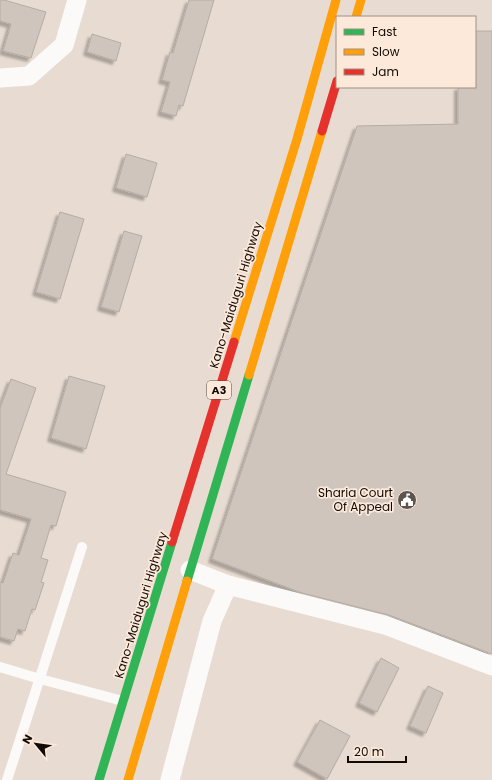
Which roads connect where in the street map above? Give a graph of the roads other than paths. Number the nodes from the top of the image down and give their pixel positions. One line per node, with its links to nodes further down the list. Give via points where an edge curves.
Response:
1 (77, 0): 7 (street, via 64,45 29,76)
2 (336, 0): 6 (highway, Kano-Maiduguri Highway / A3)
3 (361, 0): 5 (highway)
4 (324, 7): 6 (highway, A3)
5 (356, 16)
6 (320, 58): 15 (highway, Kano-Maiduguri Highway / A3)
7 (0, 78)
8 (336, 84): 10 (highway, A3)
9 (82, 547): 14 (lane)
10 (190, 570): 11 (street); 18 (highway, A3)
11 (228, 585): 12 (street, via 385,625); 19 (street, via 212,621)
12 (492, 666)
13 (0, 667): 14 (lane)
14 (40, 679): 15 (lane); 16 (lane)
15 (123, 701): 17 (highway, Kano-Maiduguri Highway / A3)
16 (7, 780)
17 (99, 780)
18 (128, 780)
19 (170, 780)

